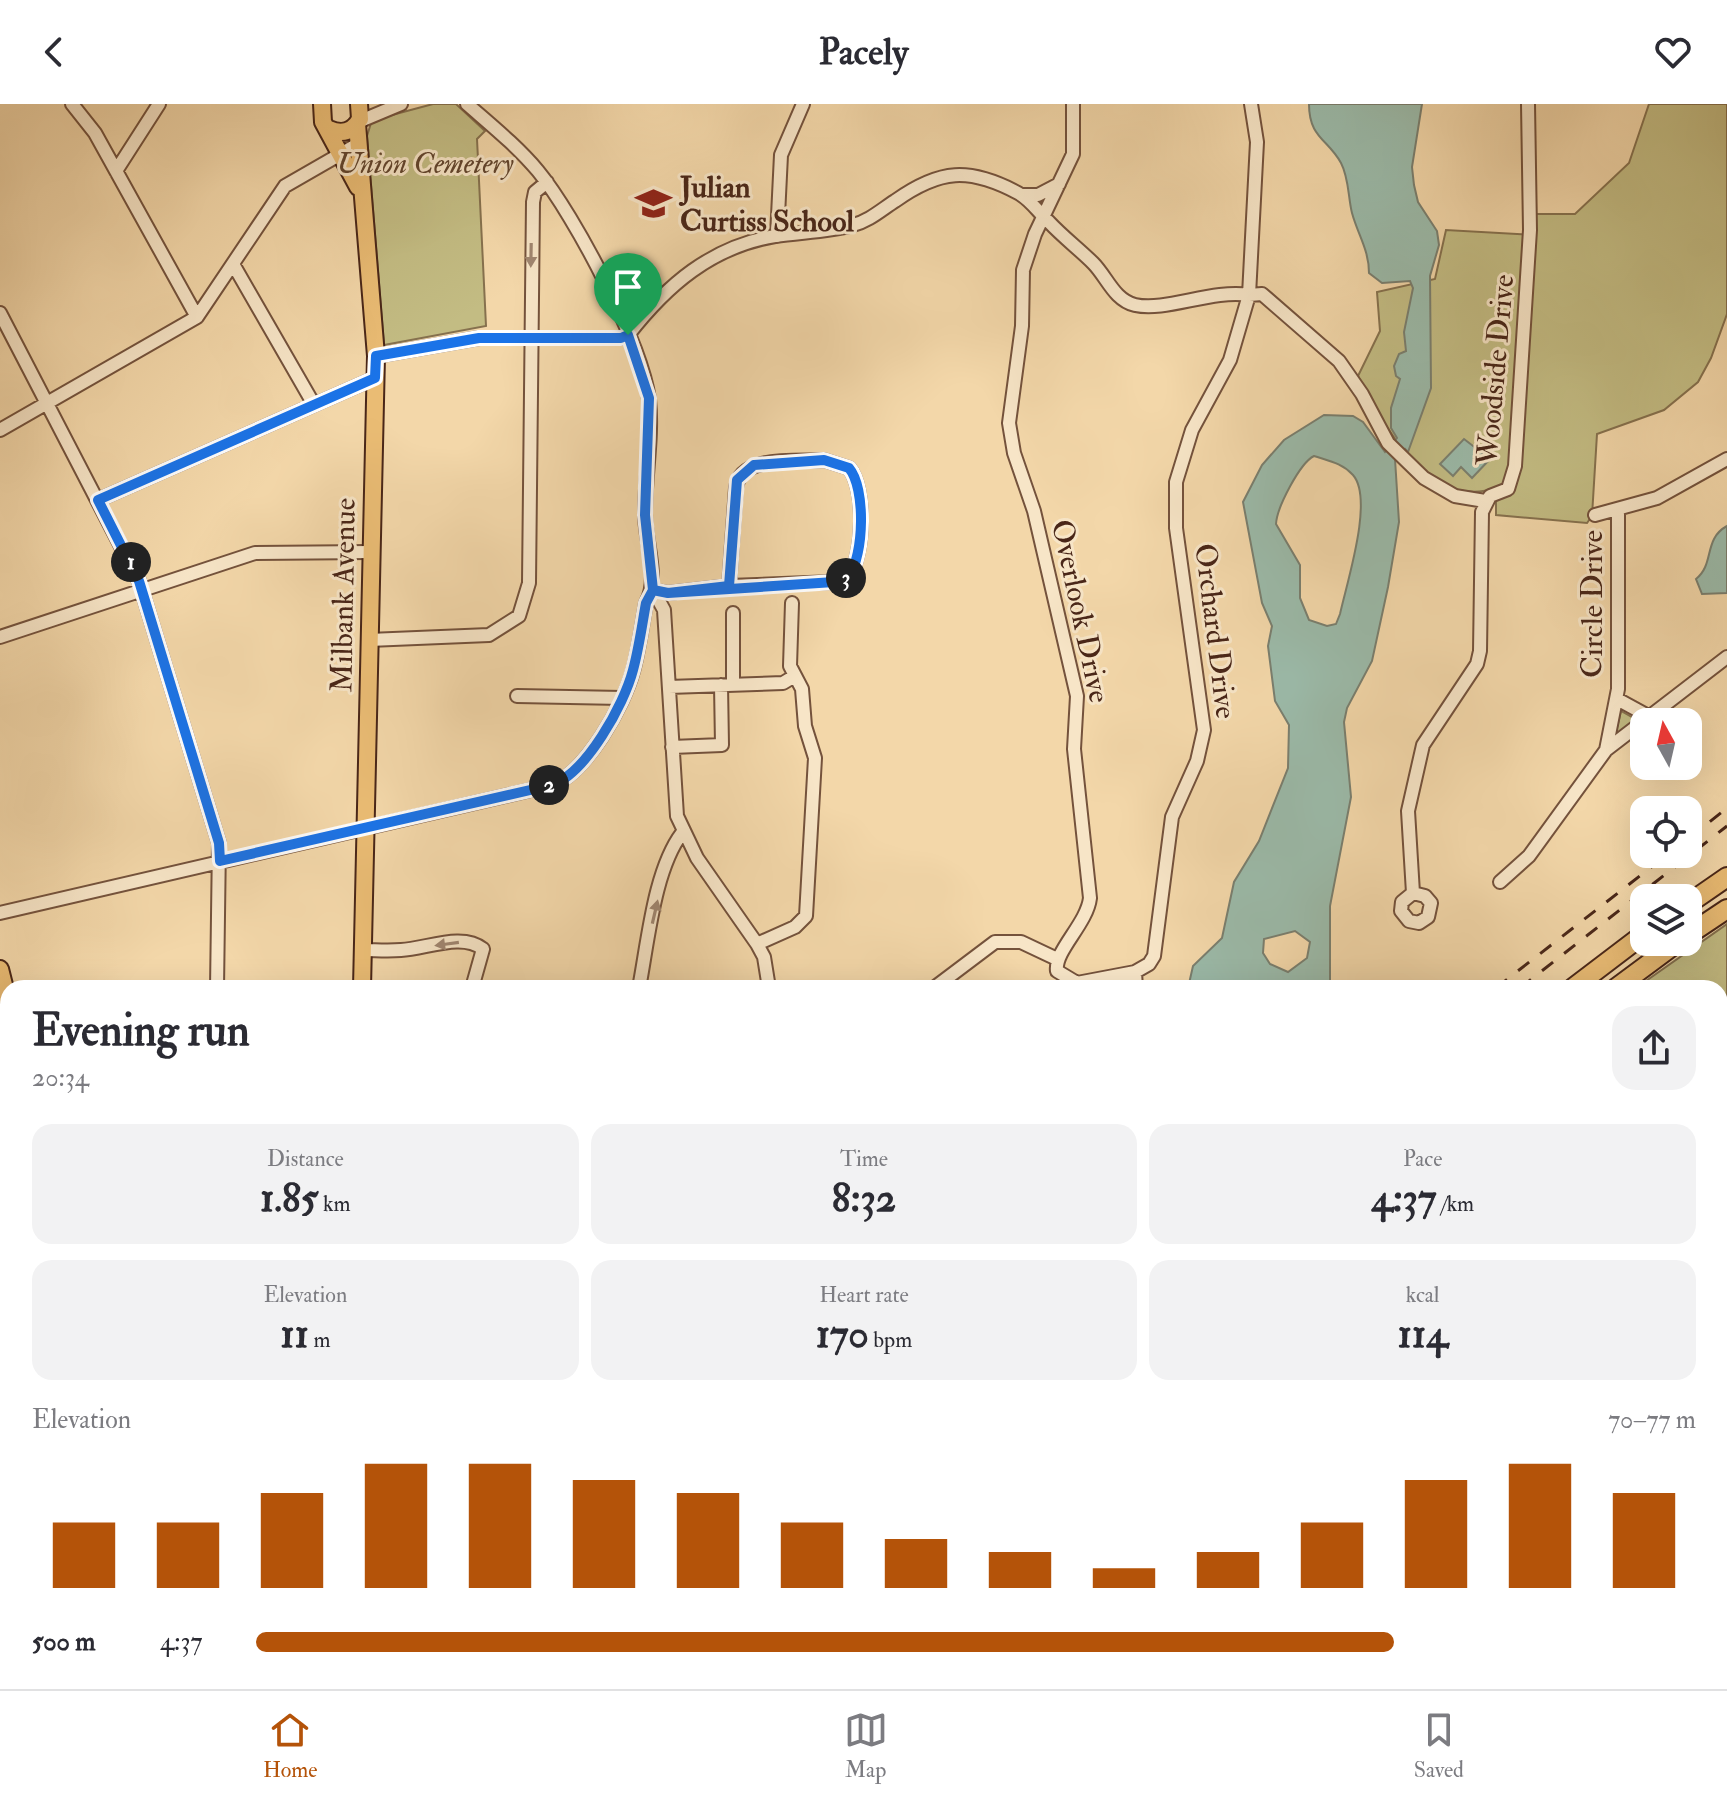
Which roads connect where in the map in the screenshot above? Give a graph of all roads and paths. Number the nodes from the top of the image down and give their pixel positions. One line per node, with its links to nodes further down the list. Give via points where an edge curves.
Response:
1 (72, 104): 14 (street)
2 (159, 104): 14 (street)
3 (359, 104): 11 (main road, Milbank Avenue)
4 (401, 104): 11 (street)
5 (467, 104): 15 (street)
6 (803, 104): 20 (street, via 781,155)
7 (1073, 104): 16 (street, Overlook Drive, via 1075,142)
8 (1251, 104): 22 (street, Orchard Drive, via 1257,142)
9 (1528, 104): 34 (street, Woodside Drive, via 1530,242 1515,466 1508,489)
10 (321, 113): 11 (main road, via 346,132); 13 (main road, Milbank Avenue)
11 (358, 123): 12 (main road, Milbank Avenue)
12 (358, 144): 13 (street); 18 (main road, Milbank Avenue)
13 (341, 153): 18 (main road, Milbank Avenue); 21 (street, via 285,186)
14 (116, 171): 24 (street)
15 (547, 182): 25 (street, via 605,283); 26 (street, one-way to 26, via 535,192 533,202)
16 (1062, 182): 17 (street, via 1038,195); 19 (street, Overlook Drive)
17 (1022, 195): 19 (street); 20 (street, via 973,175 950,174 927,181 855,225)
18 (364, 203): 27 (main road, Milbank Avenue)
19 (1043, 216): 22 (street, via 1092,261 1119,297 1133,305); 71 (street, Overlook Drive, via 1023,270 1022,326 1009,423 1078,710 1074,749 1090,898 1084,919)
20 (777, 236): 25 (street, via 703,261)
21 (233, 264): 24 (street); 30 (street)
22 (1249, 295): 34 (street, via 1271,300 1339,361 1388,443 1424,478 1446,491); 72 (street, Orchard Drive, via 1230,360 1178,465 1176,528 1204,730 1168,836 1154,956)
23 (0, 313): 29 (street)
24 (197, 317): 29 (street)
25 (628, 335): 26 (street); 40 (street, via 649,398 645,515)
26 (532, 338): 27 (street, via 479,338); 44 (street, via 529,583 523,608 504,629 489,635)
27 (376, 356): 28 (main road, Milbank Avenue)
28 (375, 378): 30 (street); 37 (main road, Milbank Avenue)
29 (47, 403): 31 (street); 33 (street)
30 (313, 403): 33 (street)
31 (0, 430)
32 (1727, 459): 35 (street, via 1657,498)
33 (98, 500): 39 (street)
34 (1485, 501): 62 (street, Woodside Drive, via 1480,651 1477,664 1423,745 1408,811)
35 (1618, 510): 36 (street); 51 (street, Circle Drive)
36 (1595, 515)
37 (371, 552): 39 (street, via 255,553); 44 (main road, Milbank Avenue)
38 (729, 586): 38 (street, via 834,582 849,576 856,560 861,491 849,468 824,460 745,470 737,480); 40 (street)
39 (142, 590): 43 (street); 59 (street, via 219,843)
40 (653, 590): 48 (street, via 664,610); 50 (street)
41 (792, 603): 46 (street)
42 (733, 613): 47 (street)
43 (0, 637)
44 (369, 640): 57 (main road, Milbank Avenue)
45 (1727, 657): 53 (street)
46 (793, 677): 47 (street, via 783,683); 67 (street, via 802,689 815,758 806,916 795,927)
47 (727, 685): 48 (street); 55 (street, via 722,745)
48 (669, 687): 55 (street)
49 (517, 696): 50 (street)
50 (622, 698): 57 (street, via 584,762 564,781)
51 (1617, 699): 52 (street, Circle Drive); 56 (street, Circle Drive)
52 (1634, 708)
53 (1662, 708)
54 (1630, 732): 56 (street)
55 (672, 747): 58 (street)
56 (1606, 750): 61 (street, via 1529,856)
57 (365, 827): 59 (street); 69 (main road, Milbank Avenue)
58 (682, 833): 67 (street); 76 (street, one-way to 58, via 663,874)
59 (220, 861): 65 (street); 73 (street)
60 (1727, 877): 63 (highway)
61 (1500, 882)
62 (1413, 893)
63 (1702, 894)
64 (1727, 909): 66 (highway)
65 (0, 913)
66 (1702, 926)
67 (757, 944): 77 (street)
68 (1630, 945): 82 (highway)
69 (362, 950): 74 (main road, Milbank Avenue); 75 (street, one-way to 69, via 483,949 479,946 453,942)
70 (1659, 956): 83 (highway)
71 (1057, 959): 78 (street, via 1021,942 995,942); 79 (street, via 1057,971)
72 (1135, 972): 80 (street); 81 (street)
73 (217, 980)
74 (362, 980)
75 (474, 980)
76 (641, 980)
77 (768, 980)
78 (943, 980)
79 (1072, 980)
80 (1093, 980)
81 (1136, 980)
82 (1584, 980)
83 (1627, 980)

